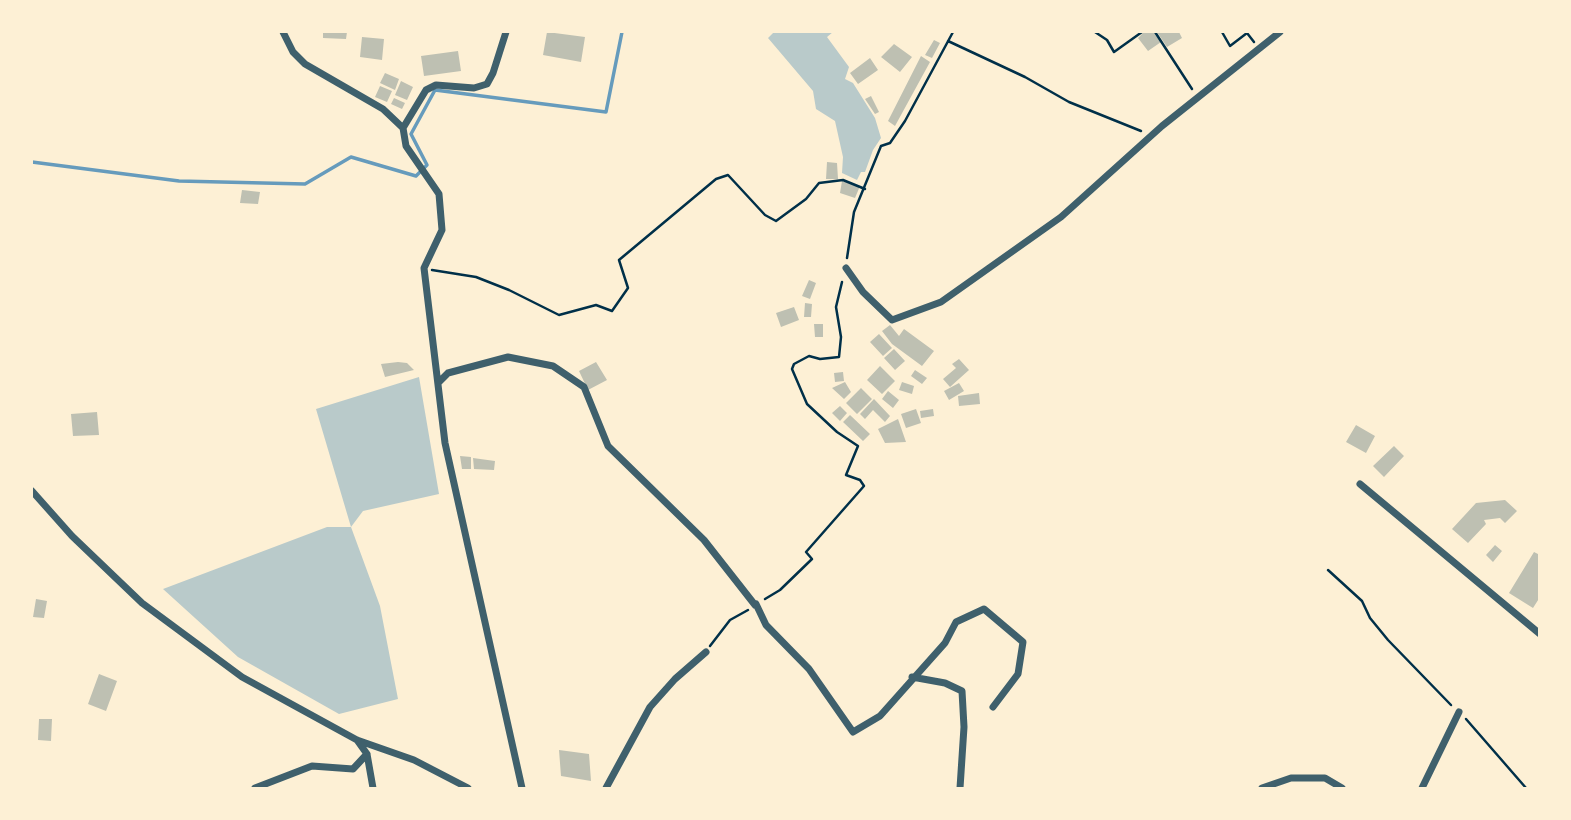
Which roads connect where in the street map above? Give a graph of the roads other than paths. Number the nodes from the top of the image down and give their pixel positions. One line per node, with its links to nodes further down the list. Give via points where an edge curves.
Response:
1 (283, 32): 4 (street, via 305,64 383,109)
2 (506, 32): 4 (street, via 487,84 474,88 436,85 426,90)
3 (1280, 32): 5 (street, via 1060,216 941,302 892,320)
4 (403, 128): 6 (street, via 406,146 439,194 442,230 424,268)
5 (846, 268)
6 (439, 382): 11 (street, via 448,373 508,357 553,366 583,387 608,446 704,540 766,625 809,669 853,732 880,716); 19 (street, via 448,456)
7 (1360, 484): 9 (street)
8 (32, 491): 14 (street, via 72,536 162,617 242,677)
9 (1539, 634)
10 (706, 652): 20 (street, via 650,707)
11 (912, 677): 12 (street, via 945,643 956,622 984,609 1023,642 1017,674); 21 (street, via 962,691)
12 (993, 707)
13 (1459, 712): 24 (street)
14 (357, 740): 15 (street); 18 (street, via 414,760)
15 (367, 754): 16 (street, via 354,769 312,766); 17 (street)
16 (255, 789)
17 (373, 789)
18 (468, 789)
19 (522, 789)
20 (606, 789)
21 (960, 789)
22 (1262, 789): 23 (street, via 1291,778 1325,778)
23 (1342, 789)
24 (1422, 789)

